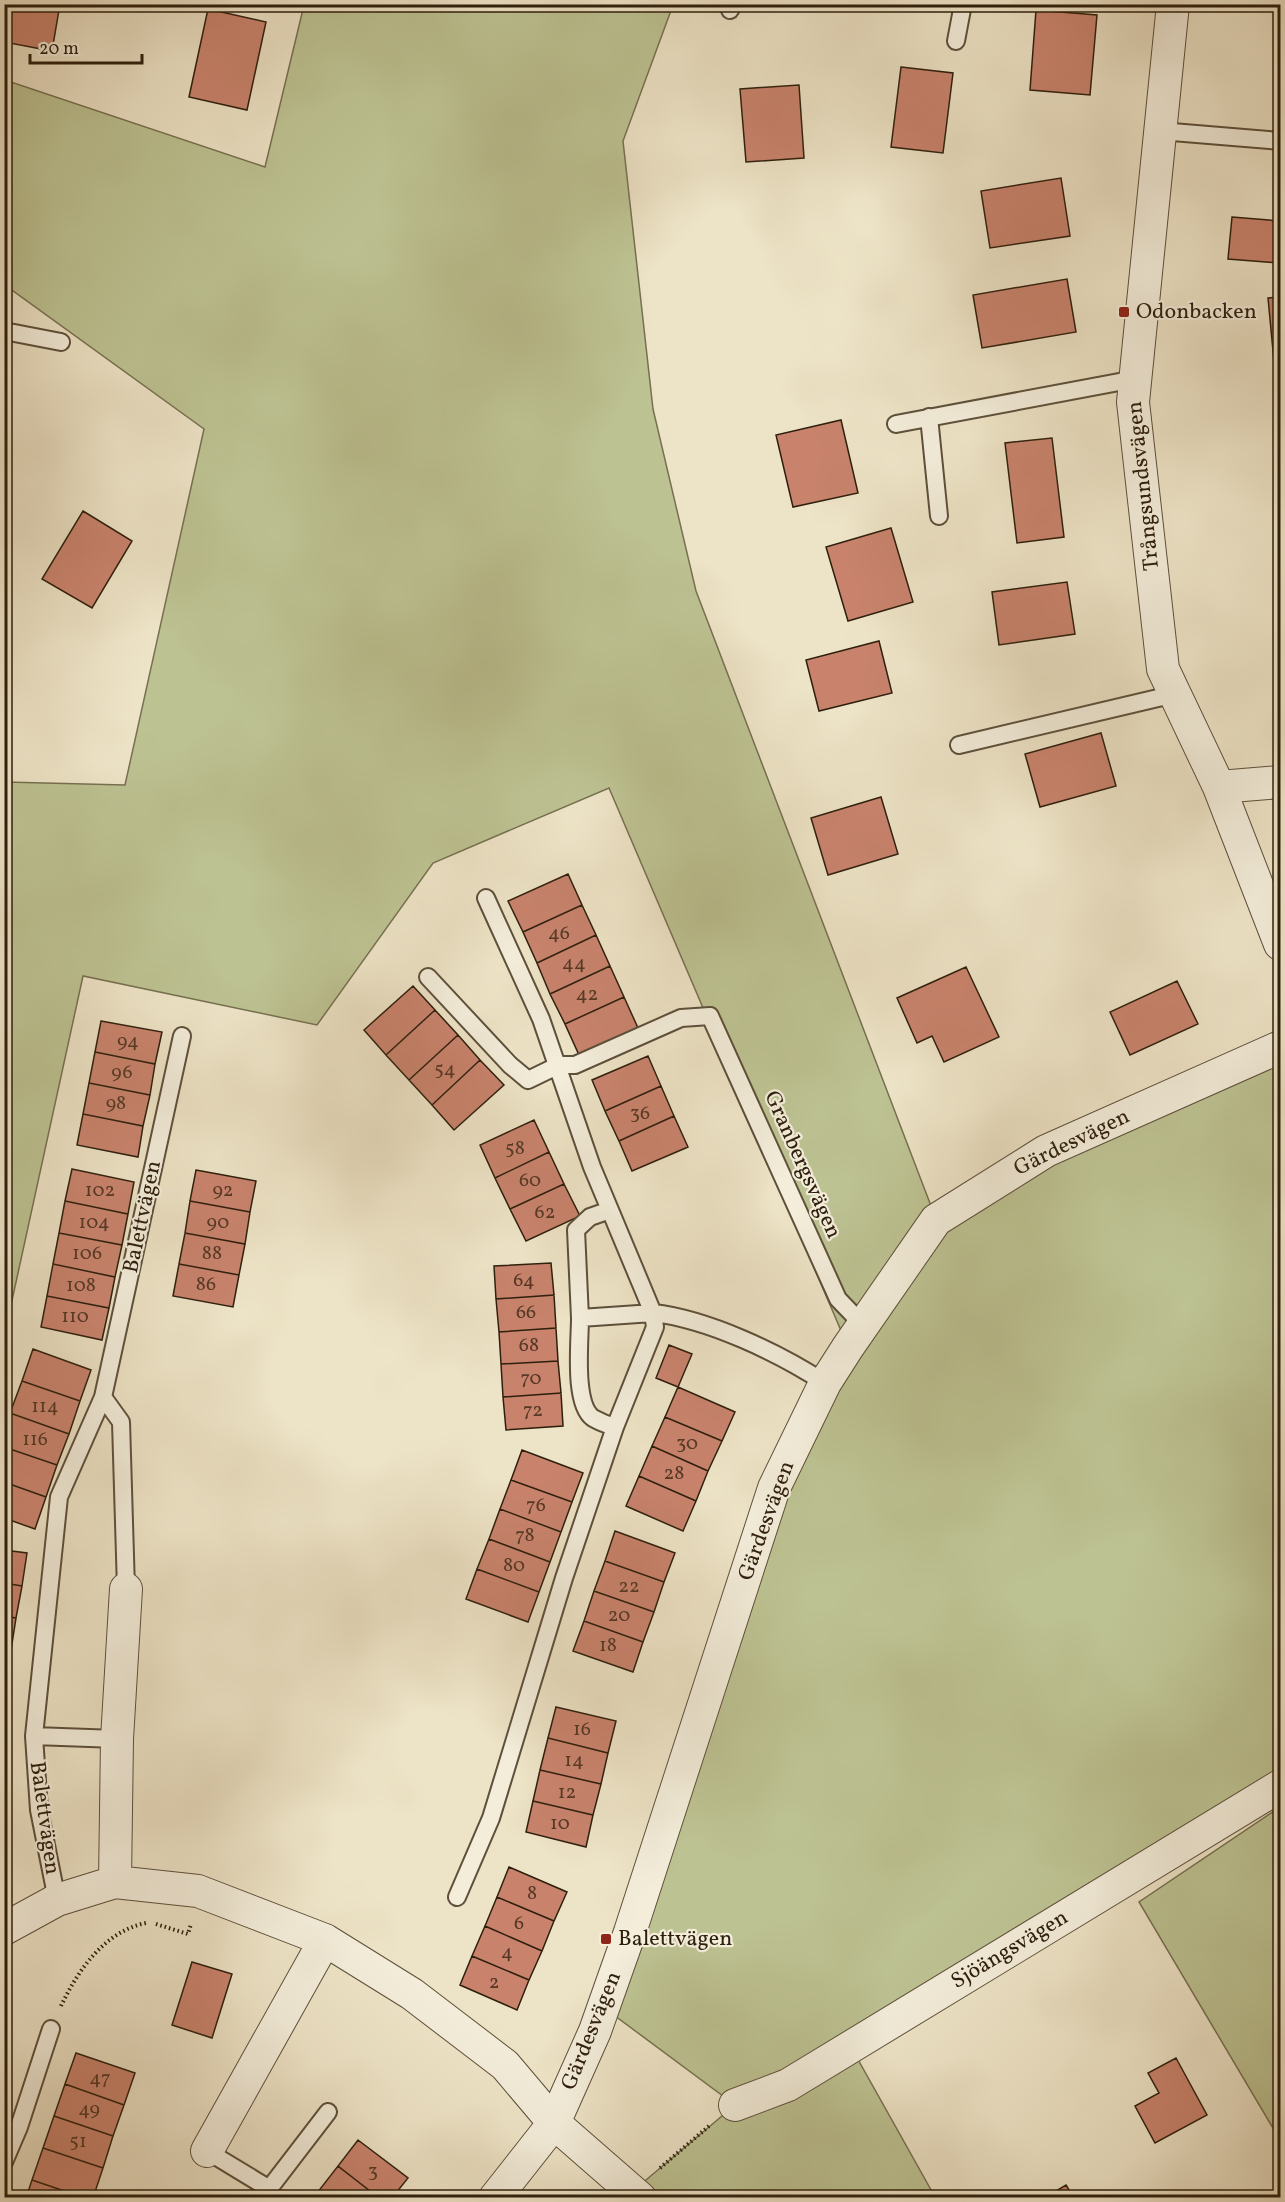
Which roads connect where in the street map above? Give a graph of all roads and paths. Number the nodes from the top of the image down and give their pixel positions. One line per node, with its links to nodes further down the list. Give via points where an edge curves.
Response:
1 (963, 4): 3 (lane)
2 (1173, 4): 4 (street, Trångsundsvägen)
3 (956, 40)
4 (1160, 131): 5 (lane); 8 (street, Trångsundsvägen)
5 (1281, 141)
6 (4, 331): 7 (lane)
7 (60, 342)
8 (1135, 379): 9 (lane); 12 (street, Trångsundsvägen, via 1133,402 1163,669)
9 (929, 417): 10 (lane); 11 (lane)
10 (896, 424)
11 (939, 516)
12 (1176, 694): 13 (lane); 15 (street, Trångsundsvägen)
13 (959, 745)
14 (1281, 782): 15 (street)
15 (1219, 787): 17 (street, Trångsundsvägen)
16 (486, 898): 21 (lane)
17 (1281, 945)
18 (428, 977): 21 (lane, via 528,1080)
19 (182, 1036): 27 (lane, Balettvägen)
20 (1281, 1047): 25 (street, Gärdesvägen, via 1046,1150 936,1220)
21 (559, 1065): 22 (lane); 25 (lane, Granbergsvägen, via 575,1065 681,1018 710,1016 838,1299)
22 (610, 1210): 23 (lane); 24 (lane, via 590,1217 576,1230)
23 (653, 1313): 24 (lane); 26 (lane, via 678,1315 786,1358); 28 (lane, via 655,1327)
24 (580, 1318): 28 (lane, via 580,1389 585,1408 592,1418)
25 (863, 1325): 26 (street, Gärdesvägen)
26 (825, 1383): 43 (street, Gärdesvägen, via 774,1488 630,1932 595,2031)
27 (103, 1397): 29 (lane, via 122,1422); 30 (lane, Balettvägen, via 59,1497)
28 (615, 1427): 34 (lane, via 491,1818)
29 (126, 1589): 31 (street)
30 (34, 1736): 31 (lane, Balettvägen); 35 (lane, Balettvägen, via 39,1810)
31 (117, 1739): 33 (street)
32 (1281, 1786): 41 (street, Sjöängsvägen, via 788,2085)
33 (115, 1882): 35 (street, Balettvägen); 38 (street, Balettvägen, via 198,1891)
34 (457, 1897)
35 (57, 1900): 36 (street, Balettvägen)
36 (4, 1929)
37 (188, 1934): 39 (path, via 151,1922 117,1932)
38 (326, 1940): 43 (street, Balettvägen, via 412,1994 505,2065); 44 (street)
39 (71, 1984)
40 (51, 2029): 45 (lane, via 20,2127)
41 (735, 2105): 47 (path)
42 (328, 2112): 46 (lane)
43 (554, 2123): 47 (street, Balettvägen); 48 (street, Gärdesvägen)
44 (207, 2151): 46 (lane)
45 (4, 2162)
46 (265, 2193)
47 (637, 2194)
48 (495, 2198)

